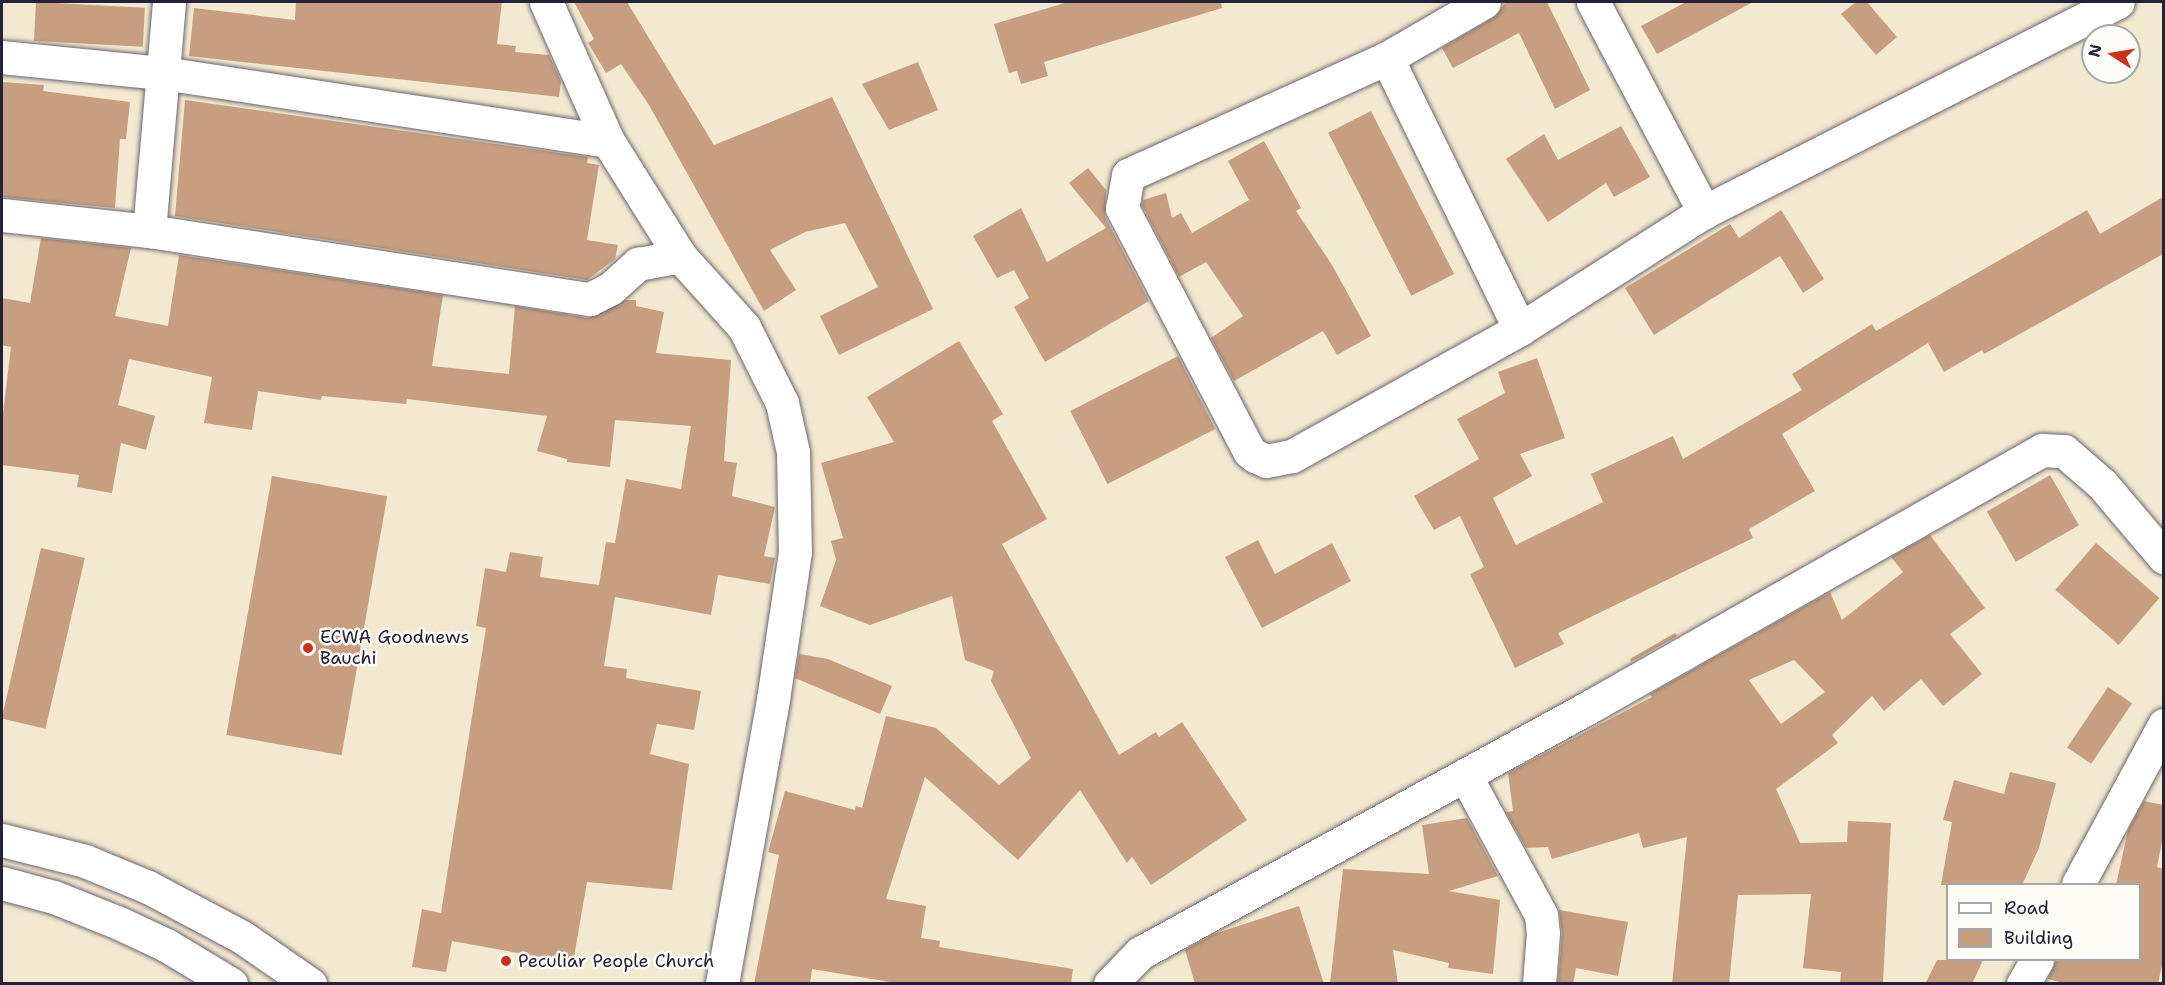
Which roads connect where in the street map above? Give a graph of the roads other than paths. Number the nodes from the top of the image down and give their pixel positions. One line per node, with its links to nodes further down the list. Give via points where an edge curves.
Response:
1 (169, 2): 8 (street)
2 (546, 2): 9 (street)
3 (1484, 2): 7 (street)
4 (1593, 2): 10 (street)
5 (2118, 2): 10 (street)
6 (2, 57): 8 (street)
7 (1388, 58): 14 (street); 14 (street, via 1128,175 1122,208 1249,451 1266,461 1292,456)
8 (163, 72): 9 (street); 12 (street)
9 (608, 141): 13 (street)
10 (1704, 212): 14 (street)
11 (2, 215): 12 (street)
12 (149, 231): 13 (street, via 590,299 610,289 638,264)
13 (680, 256): 24 (street, via 744,327 782,403 793,452 795,552)
14 (1520, 328)
15 (2163, 557): 17 (street, via 2102,484 2064,450 2042,450)
16 (2163, 725): 20 (street)
17 (1465, 775): 25 (street, via 1140,953); 26 (street, via 1541,915 1544,933)
18 (2, 840): 23 (street, via 85,861 148,887 242,937)
19 (2, 883): 22 (street, via 54,897 119,923 166,945)
20 (2079, 883)
21 (2036, 961): 27 (street)
22 (231, 984)
23 (310, 984)
24 (722, 984)
25 (1110, 984)
26 (1539, 984)
27 (2023, 984)

